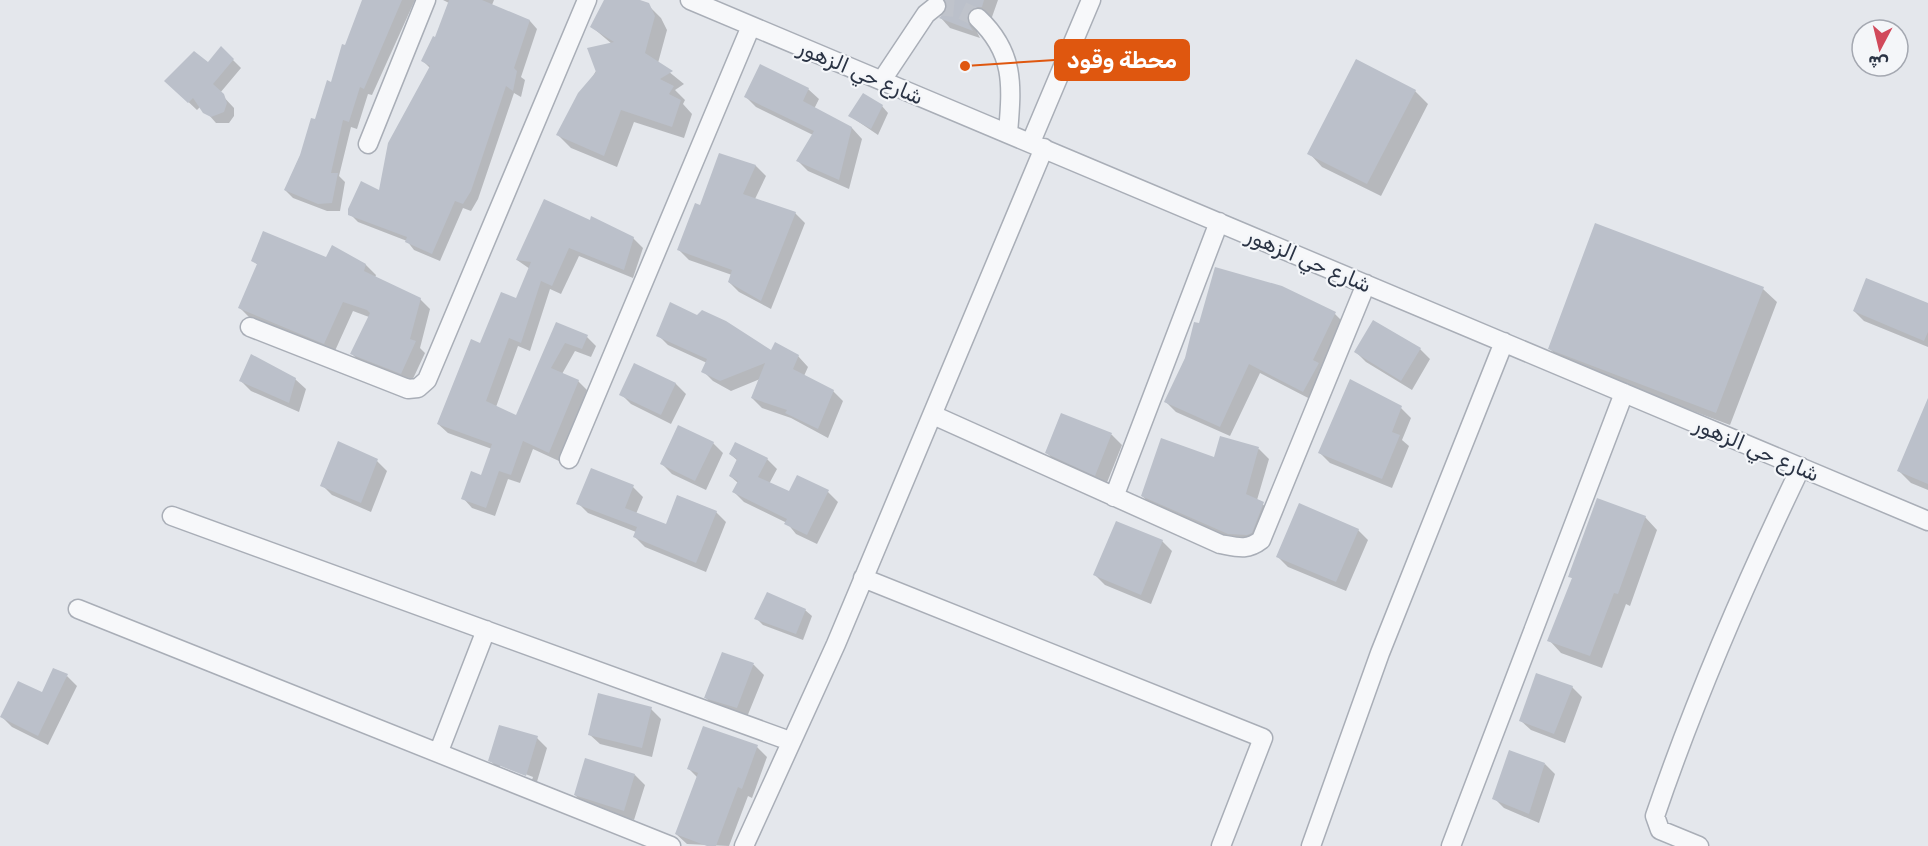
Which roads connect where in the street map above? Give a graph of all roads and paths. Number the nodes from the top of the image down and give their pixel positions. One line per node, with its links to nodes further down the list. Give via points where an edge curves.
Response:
1 (426, 0): 10 (street)
2 (587, 0): 14 (street, via 427,380 418,388 408,389)
3 (690, 0): 7 (street, شارع حي الزهور)
4 (1091, 0): 11 (street)
5 (936, 6): 8 (street, via 926,14)
6 (978, 18): 9 (street, via 994,33 1004,51 1011,90)
7 (751, 26): 8 (street, شارع حي الزهور); 18 (street)
8 (882, 80): 9 (street, شارع حي الزهور)
9 (1008, 133): 11 (street, شارع حي الزهور)
10 (368, 144)
11 (1037, 145): 12 (street, شارع حي الزهور); 17 (street)
12 (1219, 222): 13 (street, شارع حي الزهور); 20 (street)
13 (1366, 284): 15 (street, شارع حي الزهور); 20 (street, via 1261,540 1252,547 1220,544)
14 (250, 327)
15 (1504, 342): 16 (street, شارع حي الزهور); 31 (street, via 1380,653)
16 (1624, 393): 19 (street, شارع حي الزهور); 32 (street)
17 (933, 415): 20 (street); 23 (street)
18 (569, 459)
19 (1801, 467): 22 (street, شارع حي الزهور); 33 (street, via 1750,572 1696,700 1655,816 1660,830)
20 (1114, 497)
21 (172, 516): 25 (street)
22 (1928, 521)
23 (863, 578): 26 (street); 30 (street, via 1263,738)
24 (78, 609): 27 (street)
25 (486, 630): 26 (street); 27 (street)
26 (790, 741): 29 (street)
27 (439, 751): 28 (street)
28 (671, 846)
29 (744, 846)
30 (1221, 846)
31 (1311, 846)
32 (1450, 846)
33 (1699, 846)

